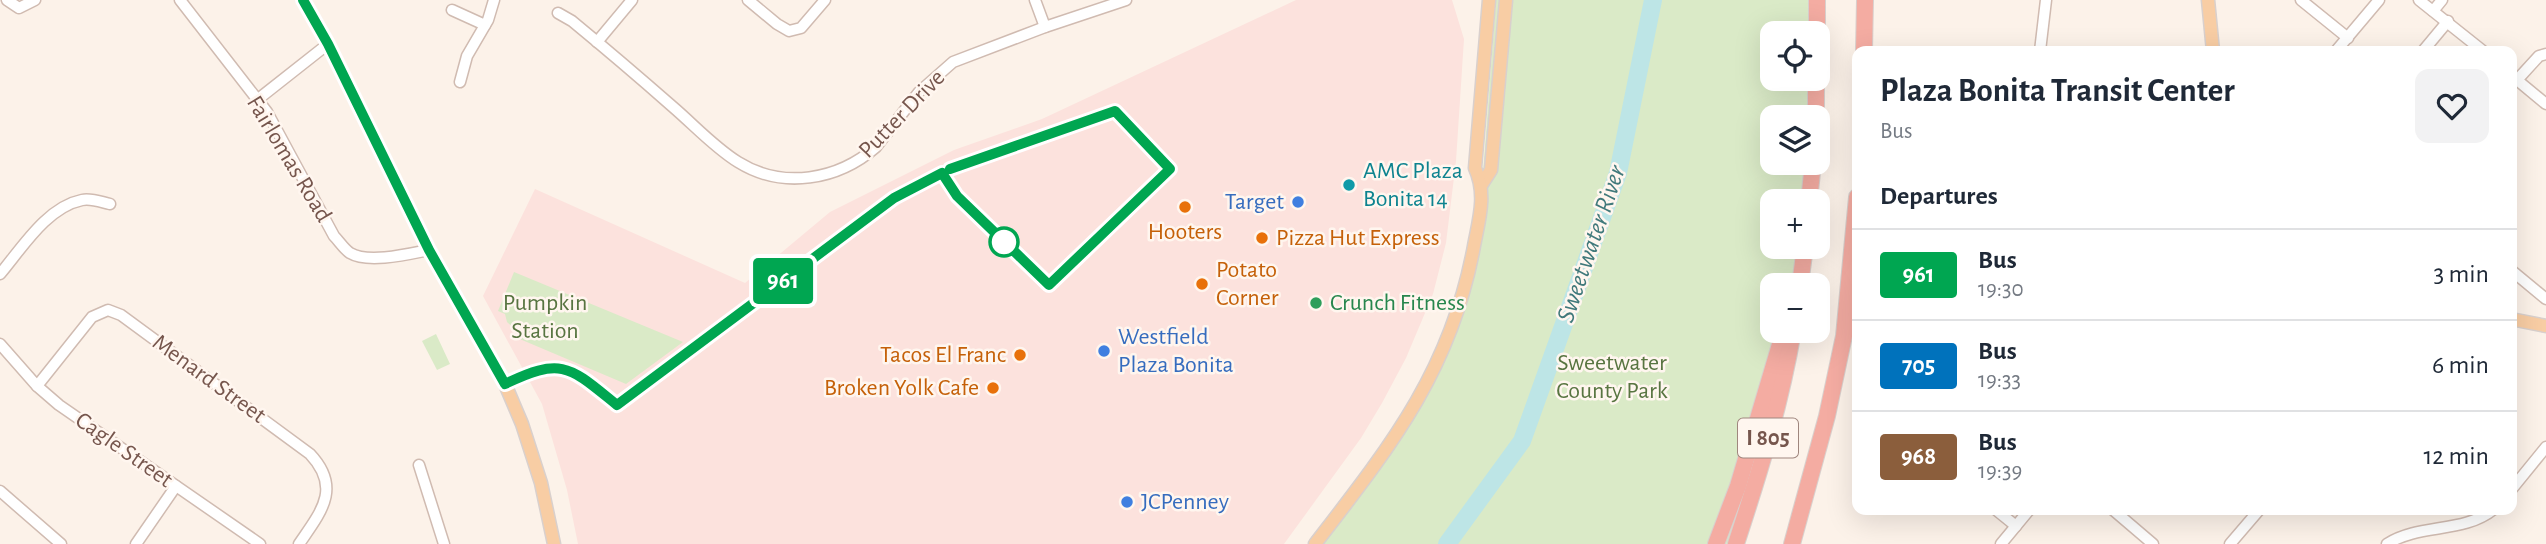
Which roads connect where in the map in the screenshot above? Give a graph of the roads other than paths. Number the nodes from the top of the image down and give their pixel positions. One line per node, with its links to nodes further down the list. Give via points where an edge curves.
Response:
1 (7, 0): 20 (street, via 19,8)
2 (180, 0): 41 (street, Fairlomas Road)
3 (303, 0): 30 (main road)
4 (494, 0): 26 (street)
5 (632, 0): 29 (street)
6 (748, 0): 7 (street, via 789,31 801,28)
7 (825, 0)
8 (1035, 0): 27 (street)
9 (1126, 0): 27 (street, Putter Drive)
10 (1489, 0): 43 (main road, via 1475,168)
11 (1506, 0): 43 (main road, via 1491,170)
12 (1817, 0): 24 (highway)
13 (1865, 0): 31 (highway)
14 (2046, 0): 32 (street)
15 (2208, 0): 33 (main road)
16 (2301, 0): 28 (street)
17 (2379, 0): 28 (street)
18 (2420, 0): 22 (street)
19 (2442, 0): 22 (street)
20 (34, 2)
21 (452, 10): 26 (street)
22 (2432, 11): 25 (street)
23 (558, 13): 29 (street, Putter Drive)
24 (1817, 21)
25 (2448, 21): 35 (street); 36 (street)
26 (485, 25): 40 (street, via 467,56)
27 (1045, 27): 29 (street, Putter Drive, via 953,62 919,92 868,154 841,170 806,178 769,175 735,160)
28 (2348, 38): 34 (street)
29 (597, 42)
30 (328, 44): 41 (street); 45 (main road)
31 (1864, 46)
32 (2041, 46)
33 (2213, 46)
34 (2341, 46)
35 (2427, 46)
36 (2477, 46)
37 (2546, 54): 38 (street)
38 (2517, 75)
39 (2517, 80): 42 (street)
40 (460, 82)
41 (257, 100): 45 (street, Fairlomas Road, via 334,236 349,252 381,258)
42 (2546, 104)
43 (1482, 184): 73 (main road, via 1469,274 1446,346 1397,435)
44 (110, 204): 47 (street, via 86,199 63,208)
45 (429, 250): 72 (main road, via 516,409 541,483)
46 (1852, 250): 76 (highway, I 805, via 1844,336)
47 (0, 274)
48 (2517, 275): 49 (street)
49 (2546, 299)
50 (2517, 320): 51 (main road)
51 (2546, 327)
52 (1780, 343): 74 (highway)
53 (1791, 343): 75 (highway, I 805)
54 (0, 344): 55 (street, Cagle Street)
55 (37, 386): 59 (street, Cagle Street); 70 (street, Menard Street, via 92,317 108,310 121,315 321,465 326,478 325,502)
56 (2546, 447): 58 (street)
57 (419, 465): 71 (street)
58 (2517, 483)
59 (176, 486): 68 (street); 69 (street, Cagle Street)
60 (0, 491): 67 (street)
61 (2002, 515): 66 (street)
62 (2025, 515): 66 (street)
63 (2119, 515): 78 (street)
64 (2255, 515): 79 (street)
65 (2483, 515): 80 (street, via 2468,523 2410,533)
66 (2016, 526): 77 (street)
67 (61, 544)
68 (136, 544)
69 (260, 544)
70 (299, 544)
71 (444, 544)
72 (554, 544)
73 (1315, 544)
74 (1716, 544)
75 (1736, 544)
76 (1791, 544)
77 (2001, 544)
78 (2153, 544)
79 (2230, 544)
80 (2388, 544)

